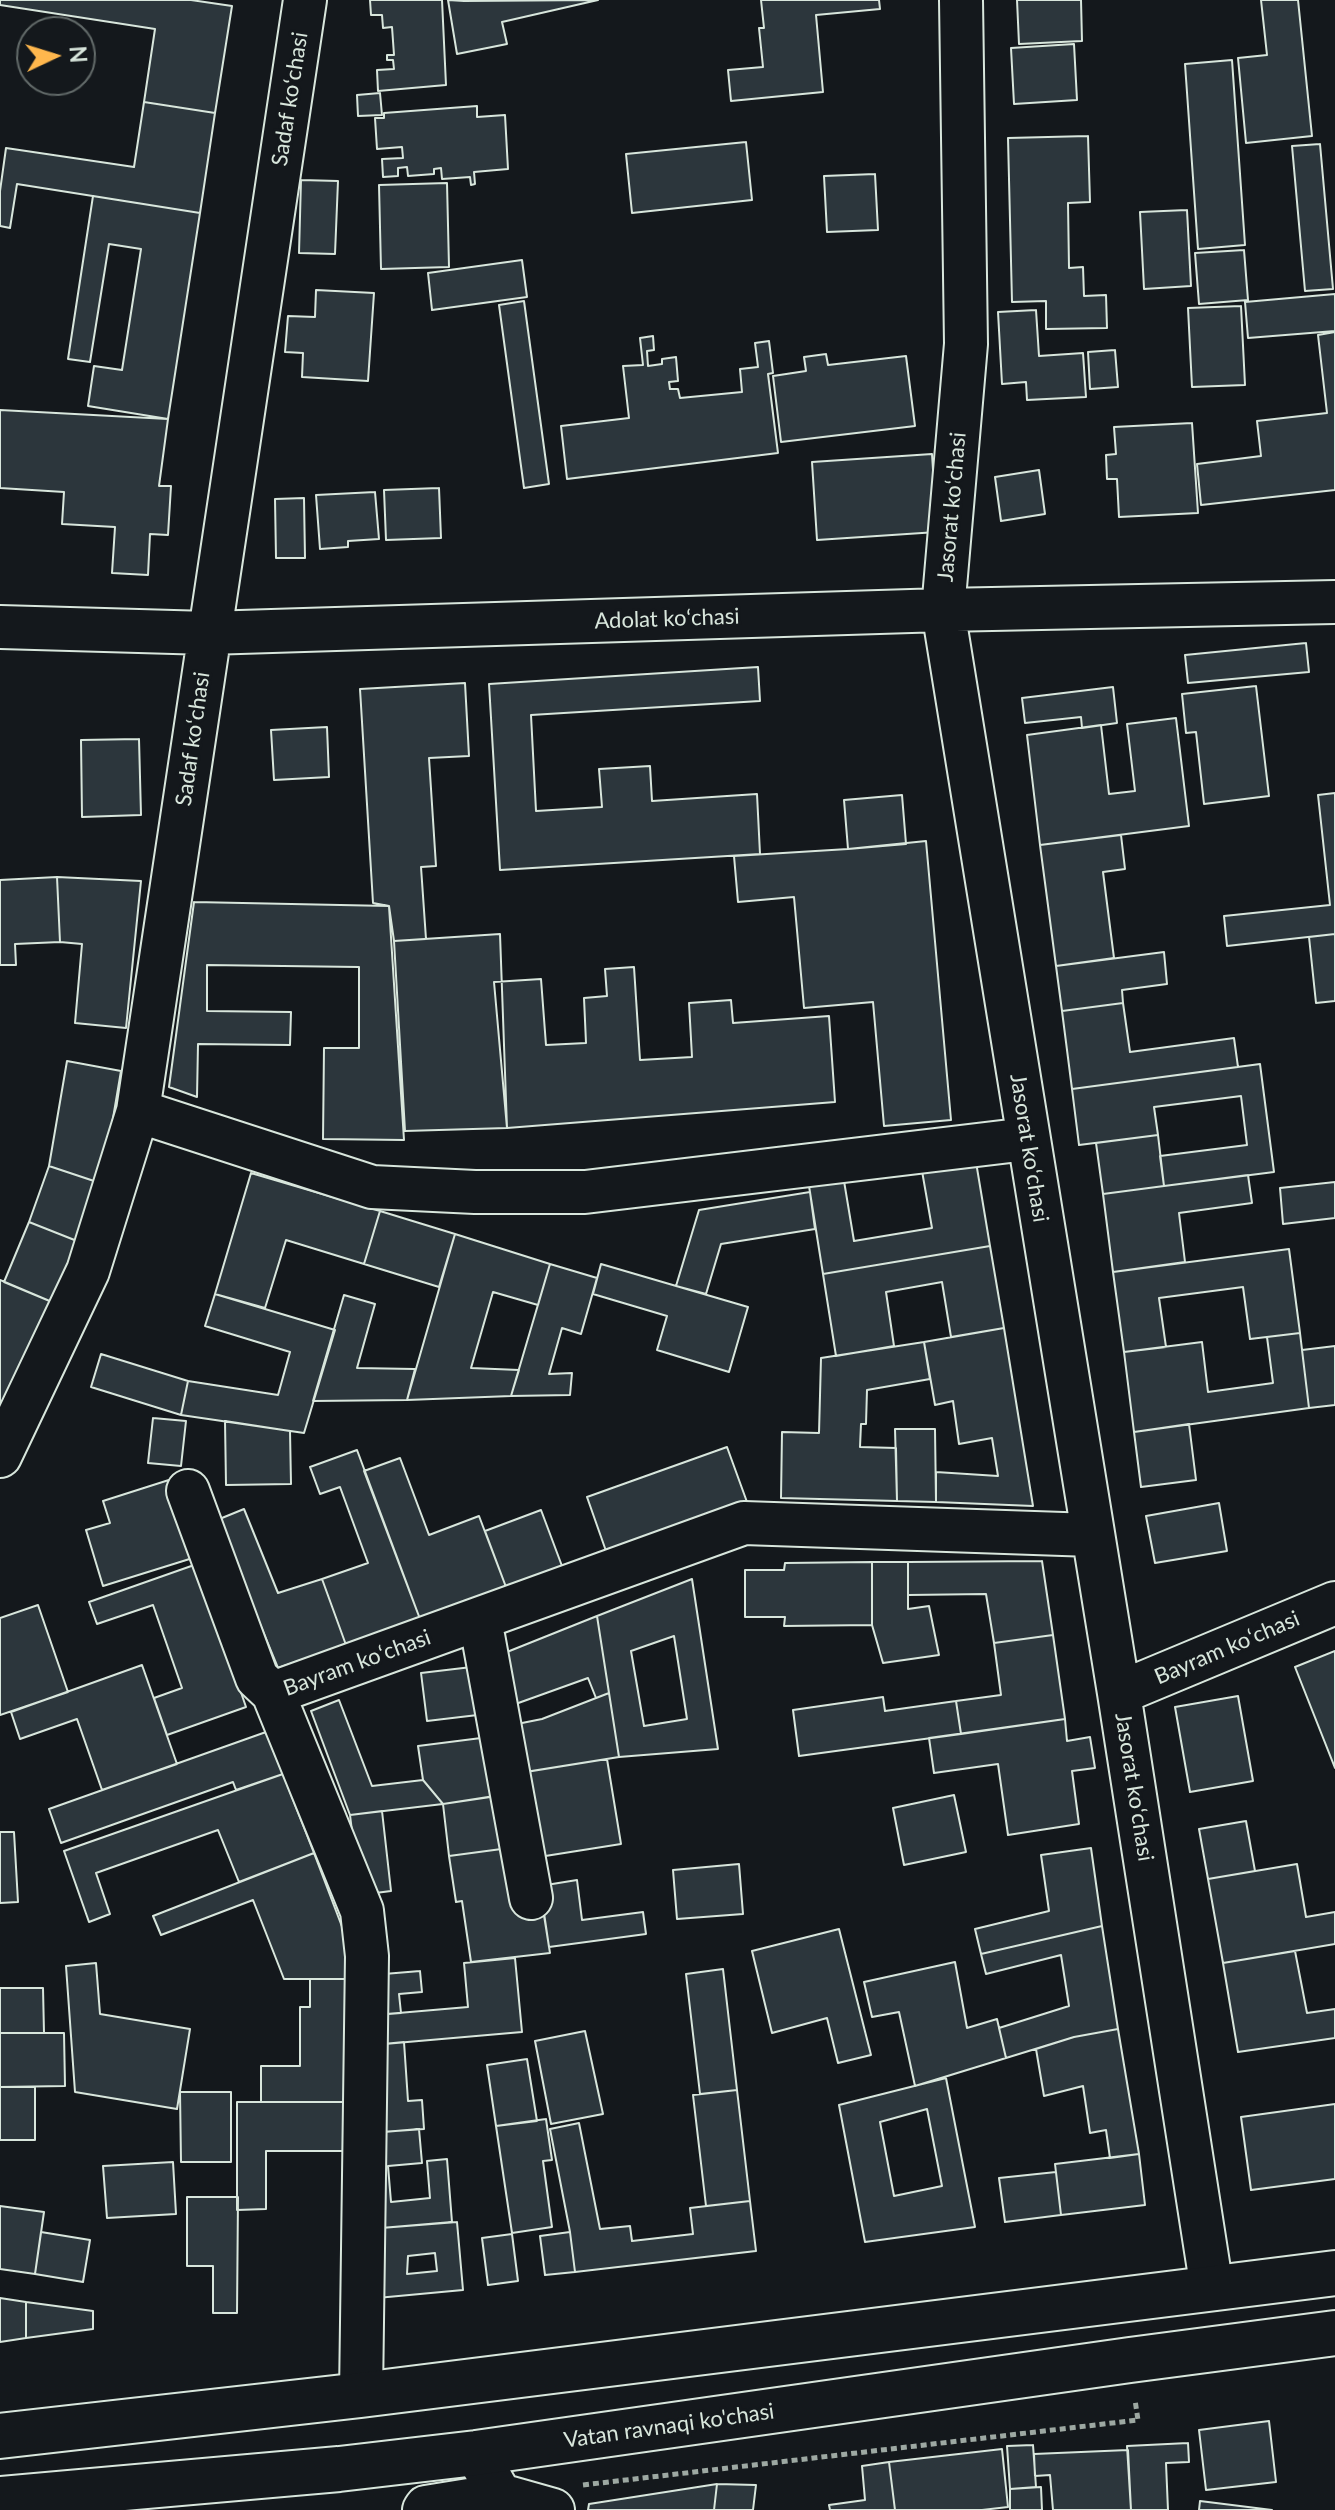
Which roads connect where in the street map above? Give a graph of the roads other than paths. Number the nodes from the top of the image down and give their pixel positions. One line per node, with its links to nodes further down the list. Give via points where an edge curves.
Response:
1 (305, 0): 6 (street, Sadaf koʻchasi)
2 (961, 0): 4 (street, Jasorat koʻchasi, via 966,344)
3 (1335, 602): 4 (street, Adolat koʻchasi)
4 (943, 610): 6 (street, Adolat koʻchasi); 8 (street, Jasorat koʻchasi)
5 (0, 627): 6 (street, Adolat koʻchasi)
6 (208, 633): 7 (street, Sadaf koʻchasi)
7 (138, 1111): 8 (street, via 372,1187 475,1192 585,1192); 9 (street, Sadaf koʻchasi, via 88,1271)
8 (1027, 1139): 11 (street, Jasorat koʻchasi)
9 (0, 1456)
10 (188, 1491): 14 (street, via 257,1678)
11 (1092, 1535): 13 (street, Bayram koʻchasi, via 744,1523); 15 (street, Jasorat koʻchasi)
12 (1335, 1603): 15 (street, Bayram koʻchasi)
13 (480, 1619): 14 (street, Bayram koʻchasi); 16 (street)
14 (273, 1693): 20 (street, Bayram koʻchasi, via 362,1911 367,1956)
15 (1119, 1693): 18 (street, Jasorat koʻchasi)
16 (531, 1898)
17 (1335, 2273): 18 (main road)
18 (1212, 2289): 20 (main road)
19 (1335, 2333): 22 (main road, Vatan ravnaqi ko'chasi)
20 (361, 2395): 21 (main road)
21 (0, 2436)
22 (476, 2453): 23 (street); 25 (main road, Vatan ravnaqi ko'chasi)
23 (500, 2495): 24 (street); 26 (street)
24 (565, 2498)
25 (0, 2499)
26 (424, 2510)

